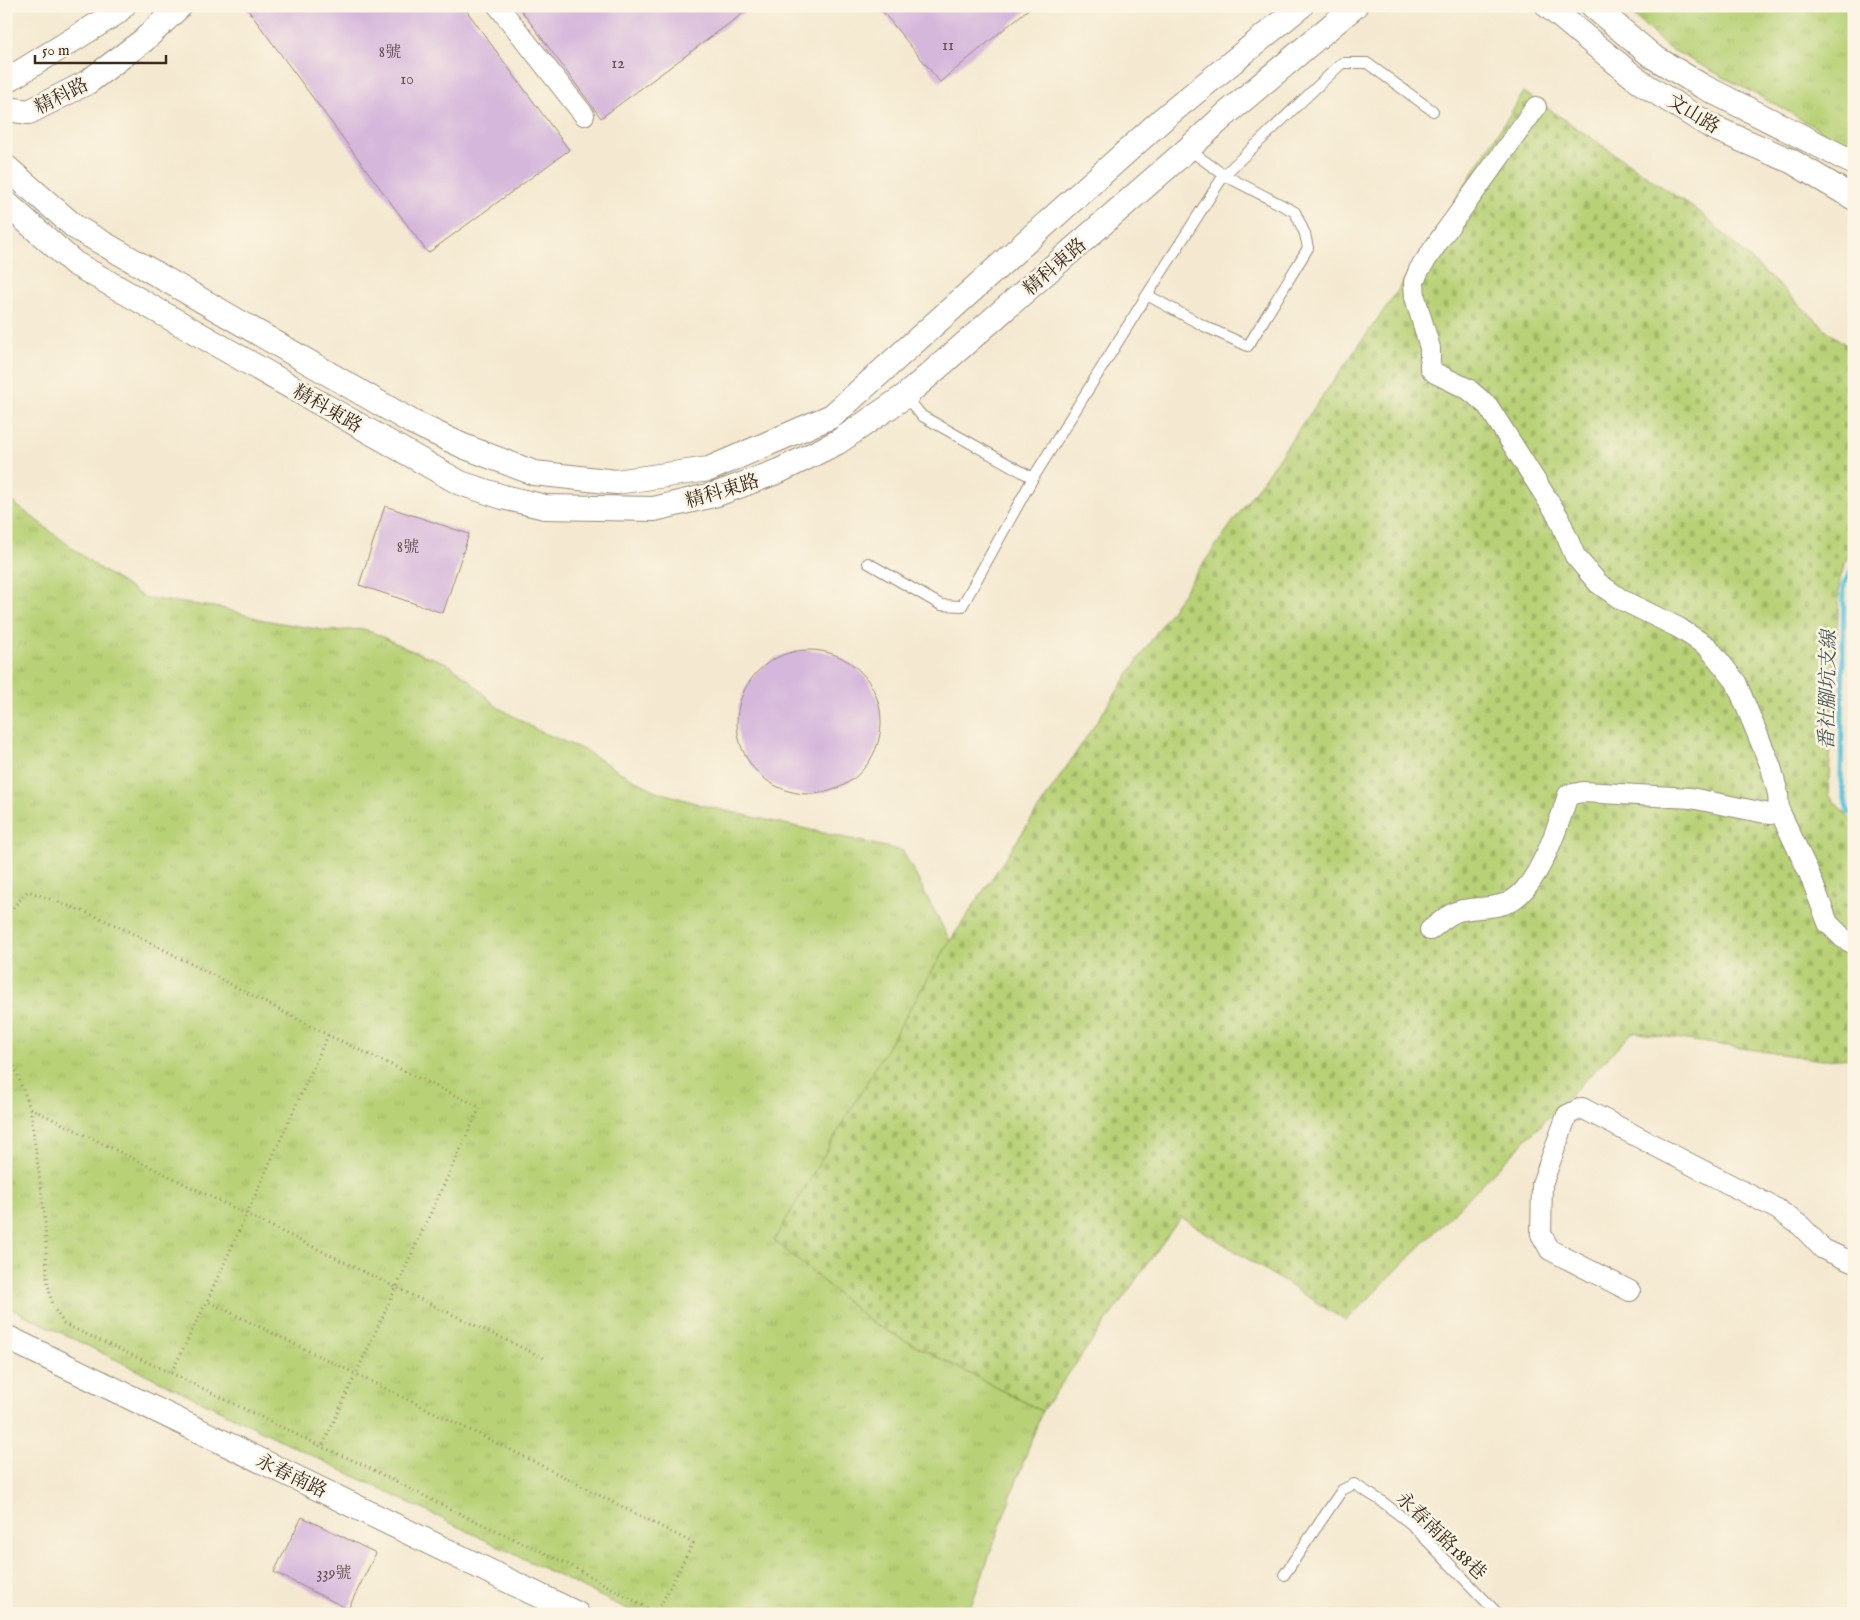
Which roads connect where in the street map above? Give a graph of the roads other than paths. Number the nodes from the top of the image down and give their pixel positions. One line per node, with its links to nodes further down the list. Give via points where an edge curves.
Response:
1 (123, 6): 8 (street, 精科路)
2 (180, 6): 10 (street, 精科路, via 144,40 88,82 29,112)
3 (498, 6): 12 (street)
4 (1301, 6): 15 (street, 精科東路, via 1164,118 832,416 709,469 616,482 534,473 412,422 75,227)
5 (1355, 6): 13 (street, 精科東路, via 1225,114)
6 (1548, 6): 17 (street, 文山路, via 1640,82 1712,127 1791,161)
7 (1593, 6): 14 (street, 文山路, via 1652,56 1702,86)
8 (6, 81)
9 (1536, 108): 23 (street, via 1443,235 1414,282 1415,297 1430,348 1430,368 1468,389 1488,406 1558,516 1575,556 1598,582 1622,600 1679,628 1708,647 1736,682 1771,767)
10 (6, 110)
11 (1432, 111): 16 (lane, via 1366,63 1342,64)
12 (584, 115)
13 (1188, 150): 16 (lane); 20 (street, 精科東路)
14 (1854, 163)
15 (6, 167)
16 (1224, 175): 19 (lane); 19 (lane, via 1295,212 1308,248 1248,346)
17 (1854, 198)
18 (6, 203): 20 (street, 精科東路, via 74,263 460,483 545,507 654,509 717,494 779,471 838,442)
19 (1147, 295): 21 (lane)
20 (905, 396): 21 (lane, via 922,416)
21 (1033, 478): 22 (lane, via 962,606 941,605)
22 (868, 563)
23 (1779, 810): 24 (street, via 1770,814 1691,798 1583,792 1568,795 1558,829 1541,866 1522,892 1507,904 1457,911); 25 (street, via 1828,923)
24 (1430, 930)
25 (1854, 944)
26 (1854, 1263): 27 (street, via 1823,1249 1801,1226 1777,1209 1582,1108 1567,1115 1542,1184 1540,1234 1550,1250)
27 (1630, 1291)
28 (6, 1337): 30 (street, 永春南路)
29 (1284, 1575): 31 (lane, 永春南路188巷, via 1342,1490 1354,1484 1411,1524)
30 (577, 1614)
31 (1498, 1614)

